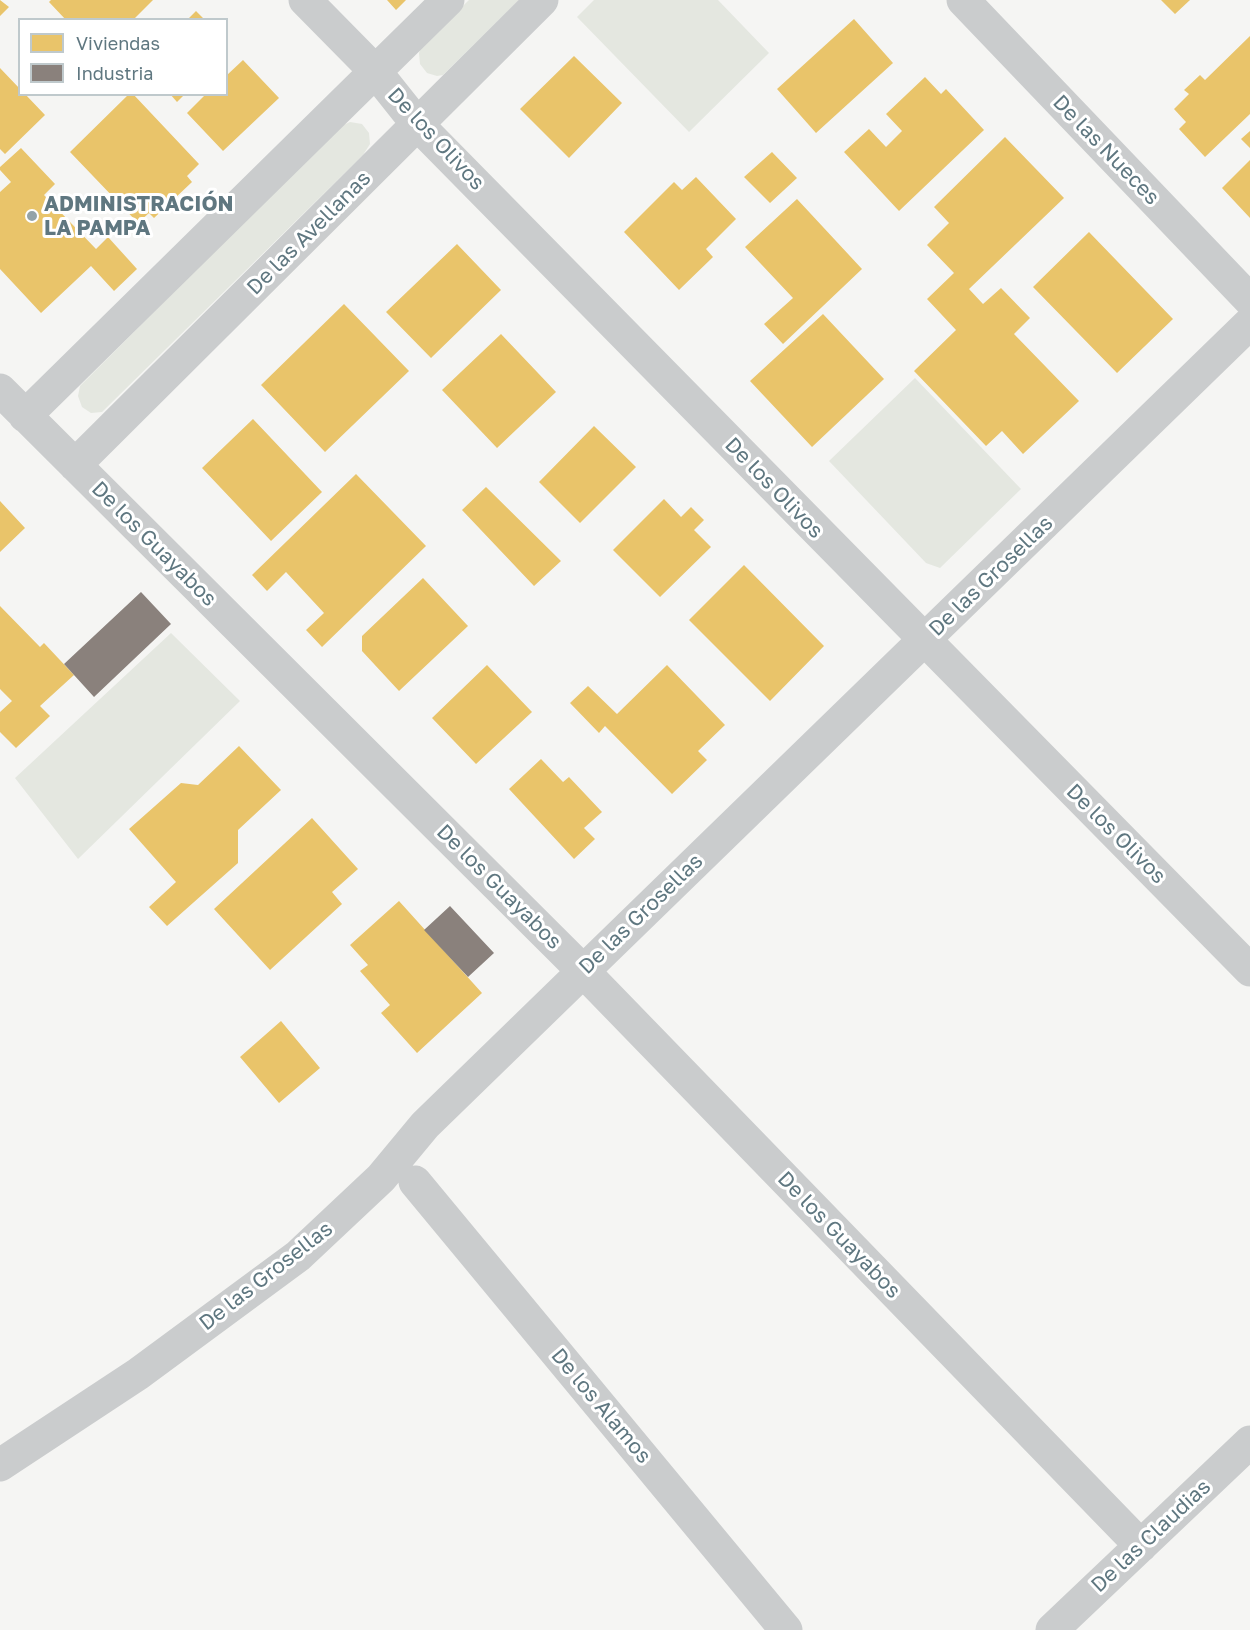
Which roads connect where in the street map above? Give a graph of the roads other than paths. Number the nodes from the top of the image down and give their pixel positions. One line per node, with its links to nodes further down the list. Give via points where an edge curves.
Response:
1 (306, 0): 5 (street, De los Olivos)
2 (448, 0): 5 (street)
3 (542, 0): 6 (street, De las Avellanas)
4 (963, 0): 7 (street, De las Nueces)
5 (375, 71): 6 (street, De los Olivos); 10 (street)
6 (418, 125): 11 (street, De las Avellanas); 12 (street, De los Olivos)
7 (1250, 300)
8 (1250, 323): 12 (street, De las Grosellas)
9 (0, 390): 10 (street, De los Guayabos)
10 (25, 417): 11 (street, De los Guayabos)
11 (75, 465): 14 (street, De los Guayabos)
12 (924, 641): 13 (street, De los Olivos); 14 (street, De las Grosellas)
13 (1250, 970)
14 (582, 971): 17 (street, De las Grosellas, via 424,1125 381,1178 298,1256 138,1374); 18 (street, De los Guayabos)
15 (415, 1182): 19 (street, De los Alamos)
16 (1250, 1442): 18 (street, De las Claudias)
17 (0, 1465)
18 (1141, 1546): 20 (street, De las Claudias)
19 (786, 1630)
20 (1052, 1630)

